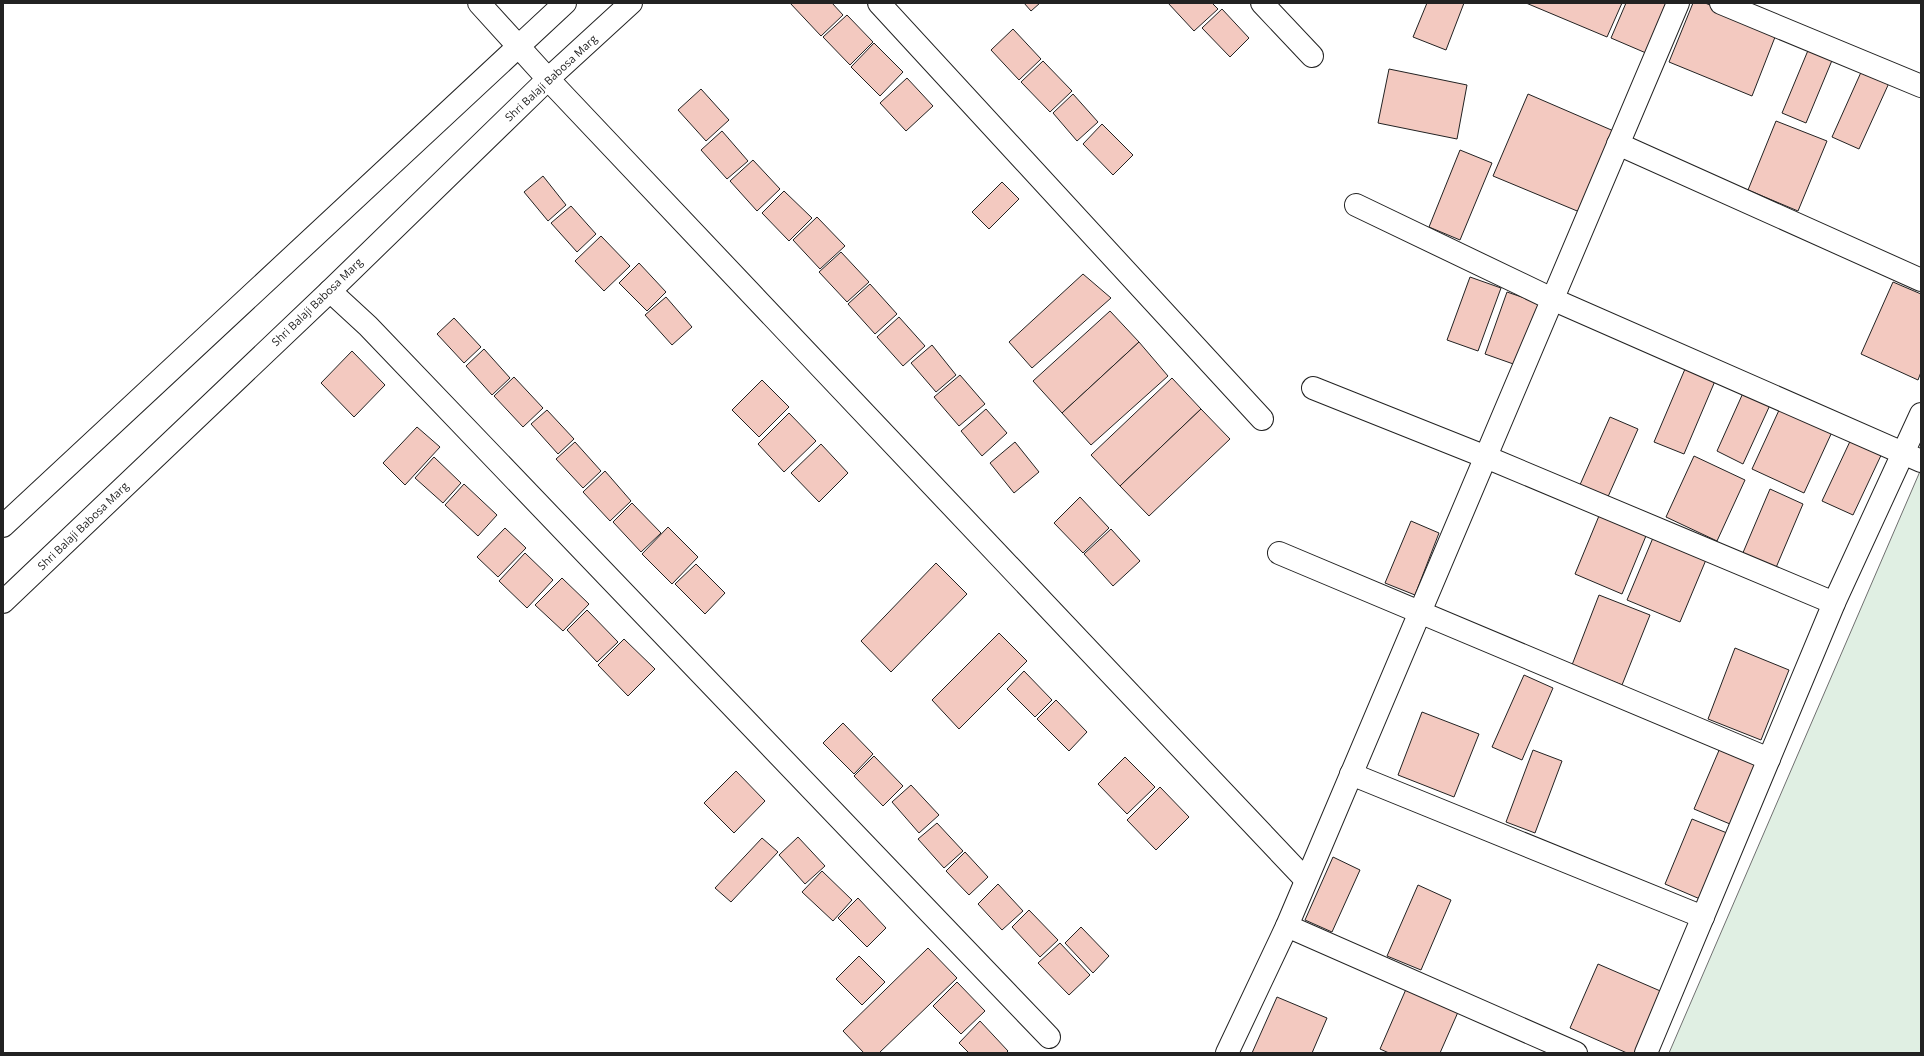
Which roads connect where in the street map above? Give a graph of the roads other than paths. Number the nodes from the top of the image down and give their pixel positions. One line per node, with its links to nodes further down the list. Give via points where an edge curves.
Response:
1 (479, 3): 8 (street)
2 (565, 3): 8 (street)
3 (631, 3): 10 (street, Shri Balaji Babosa Marg)
4 (879, 3): 19 (street)
5 (1262, 3): 9 (street)
6 (1678, 3): 12 (street)
7 (1721, 3): 11 (street)
8 (519, 46): 10 (street); 22 (street)
9 (1312, 56)
10 (548, 79): 15 (street, Shri Balaji Babosa Marg); 29 (street)
11 (1921, 86)
12 (1618, 144): 14 (street); 16 (street)
13 (1356, 205): 16 (street)
14 (1921, 280)
15 (330, 291): 24 (street, Shri Balaji Babosa Marg); 32 (street, via 374,331)
16 (1552, 299): 20 (street); 21 (street)
17 (1313, 388): 20 (street)
18 (1921, 414): 21 (street)
19 (1262, 419)
20 (1486, 457): 25 (street); 26 (street)
21 (1912, 458): 25 (street)
22 (3, 526)
23 (1279, 553): 26 (street)
24 (3, 602)
25 (1834, 603): 27 (street)
26 (1420, 612): 27 (street); 28 (street)
27 (1768, 759): 30 (street)
28 (1351, 774): 29 (street); 30 (street)
29 (1306, 880): 31 (street)
30 (1703, 917): 35 (street)
31 (1287, 926): 33 (street); 34 (street)
32 (1049, 1037)
33 (1227, 1053)
34 (1576, 1053)
35 (1646, 1053)

